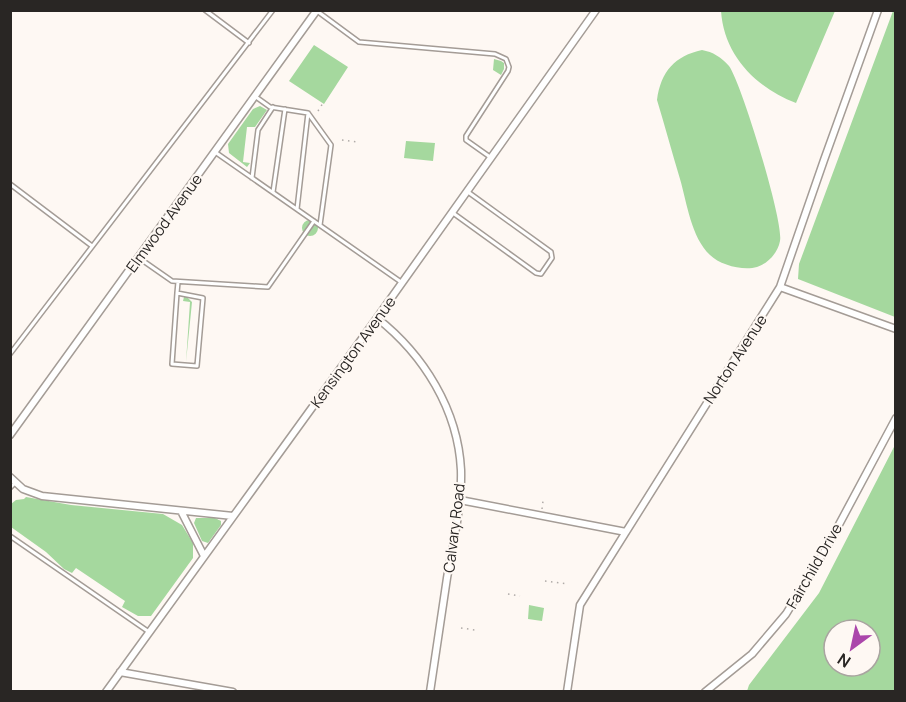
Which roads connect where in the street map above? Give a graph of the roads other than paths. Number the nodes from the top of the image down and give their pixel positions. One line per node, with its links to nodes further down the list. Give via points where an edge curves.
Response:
1 (205, 10): 6 (lane)
2 (273, 10): 6 (lane)
3 (596, 10): 12 (street, Kensington Avenue)
4 (878, 10): 25 (street, Norton Avenue)
5 (317, 11): 7 (street, Elmwood Avenue); 12 (lane, via 359,42 495,54 506,59 508,71 466,136 466,140)
6 (249, 43): 21 (lane)
7 (255, 97): 8 (lane); 11 (street, Elmwood Avenue)
8 (273, 107): 9 (lane); 13 (lane, via 258,130)
9 (285, 109): 10 (lane); 16 (lane)
10 (308, 113): 17 (lane); 20 (lane, via 331,145)
11 (215, 152): 13 (lane); 22 (street, Elmwood Avenue)
12 (492, 158): 15 (street, Kensington Avenue)
13 (252, 178): 16 (lane)
14 (10, 184): 21 (lane)
15 (468, 191): 18 (street, Kensington Avenue); 18 (lane, via 551,252 552,258 542,274)
16 (273, 192): 17 (lane)
17 (297, 209): 19 (lane)
18 (453, 213): 24 (street, Kensington Avenue)
19 (314, 221): 20 (lane); 23 (lane, via 268,287)
20 (320, 225): 24 (lane)
21 (92, 246): 29 (lane)
22 (138, 257): 23 (lane); 31 (street, Elmwood Avenue)
23 (178, 282): 26 (lane)
24 (402, 283): 27 (street, Kensington Avenue)
25 (780, 287): 28 (street); 36 (street, Norton Avenue)
26 (177, 293): 26 (lane, via 172,364 197,366 203,298)
27 (378, 318): 33 (street, Calvary Road, via 423,366 443,400 459,450); 35 (street, Kensington Avenue)
28 (896, 329)
29 (10, 354)
30 (896, 418): 47 (street, Fairchild Drive, via 786,614 752,654)
31 (10, 435)
32 (12, 482): 34 (street, via 42,496)
33 (460, 500): 36 (street); 45 (street, Calvary Road)
34 (181, 511): 35 (street); 38 (street)
35 (233, 516): 38 (street, Kensington Avenue)
36 (626, 532): 46 (street, Norton Avenue, via 580,605)
37 (10, 536): 39 (lane)
38 (204, 556): 39 (street, Kensington Avenue)
39 (149, 632): 40 (street, Kensington Avenue)
40 (120, 672): 41 (street); 42 (street, Kensington Avenue)
41 (175, 683): 43 (street); 44 (street)
42 (106, 692)
43 (173, 692)
44 (233, 692)
45 (430, 692)
46 (567, 692)
47 (705, 692)

